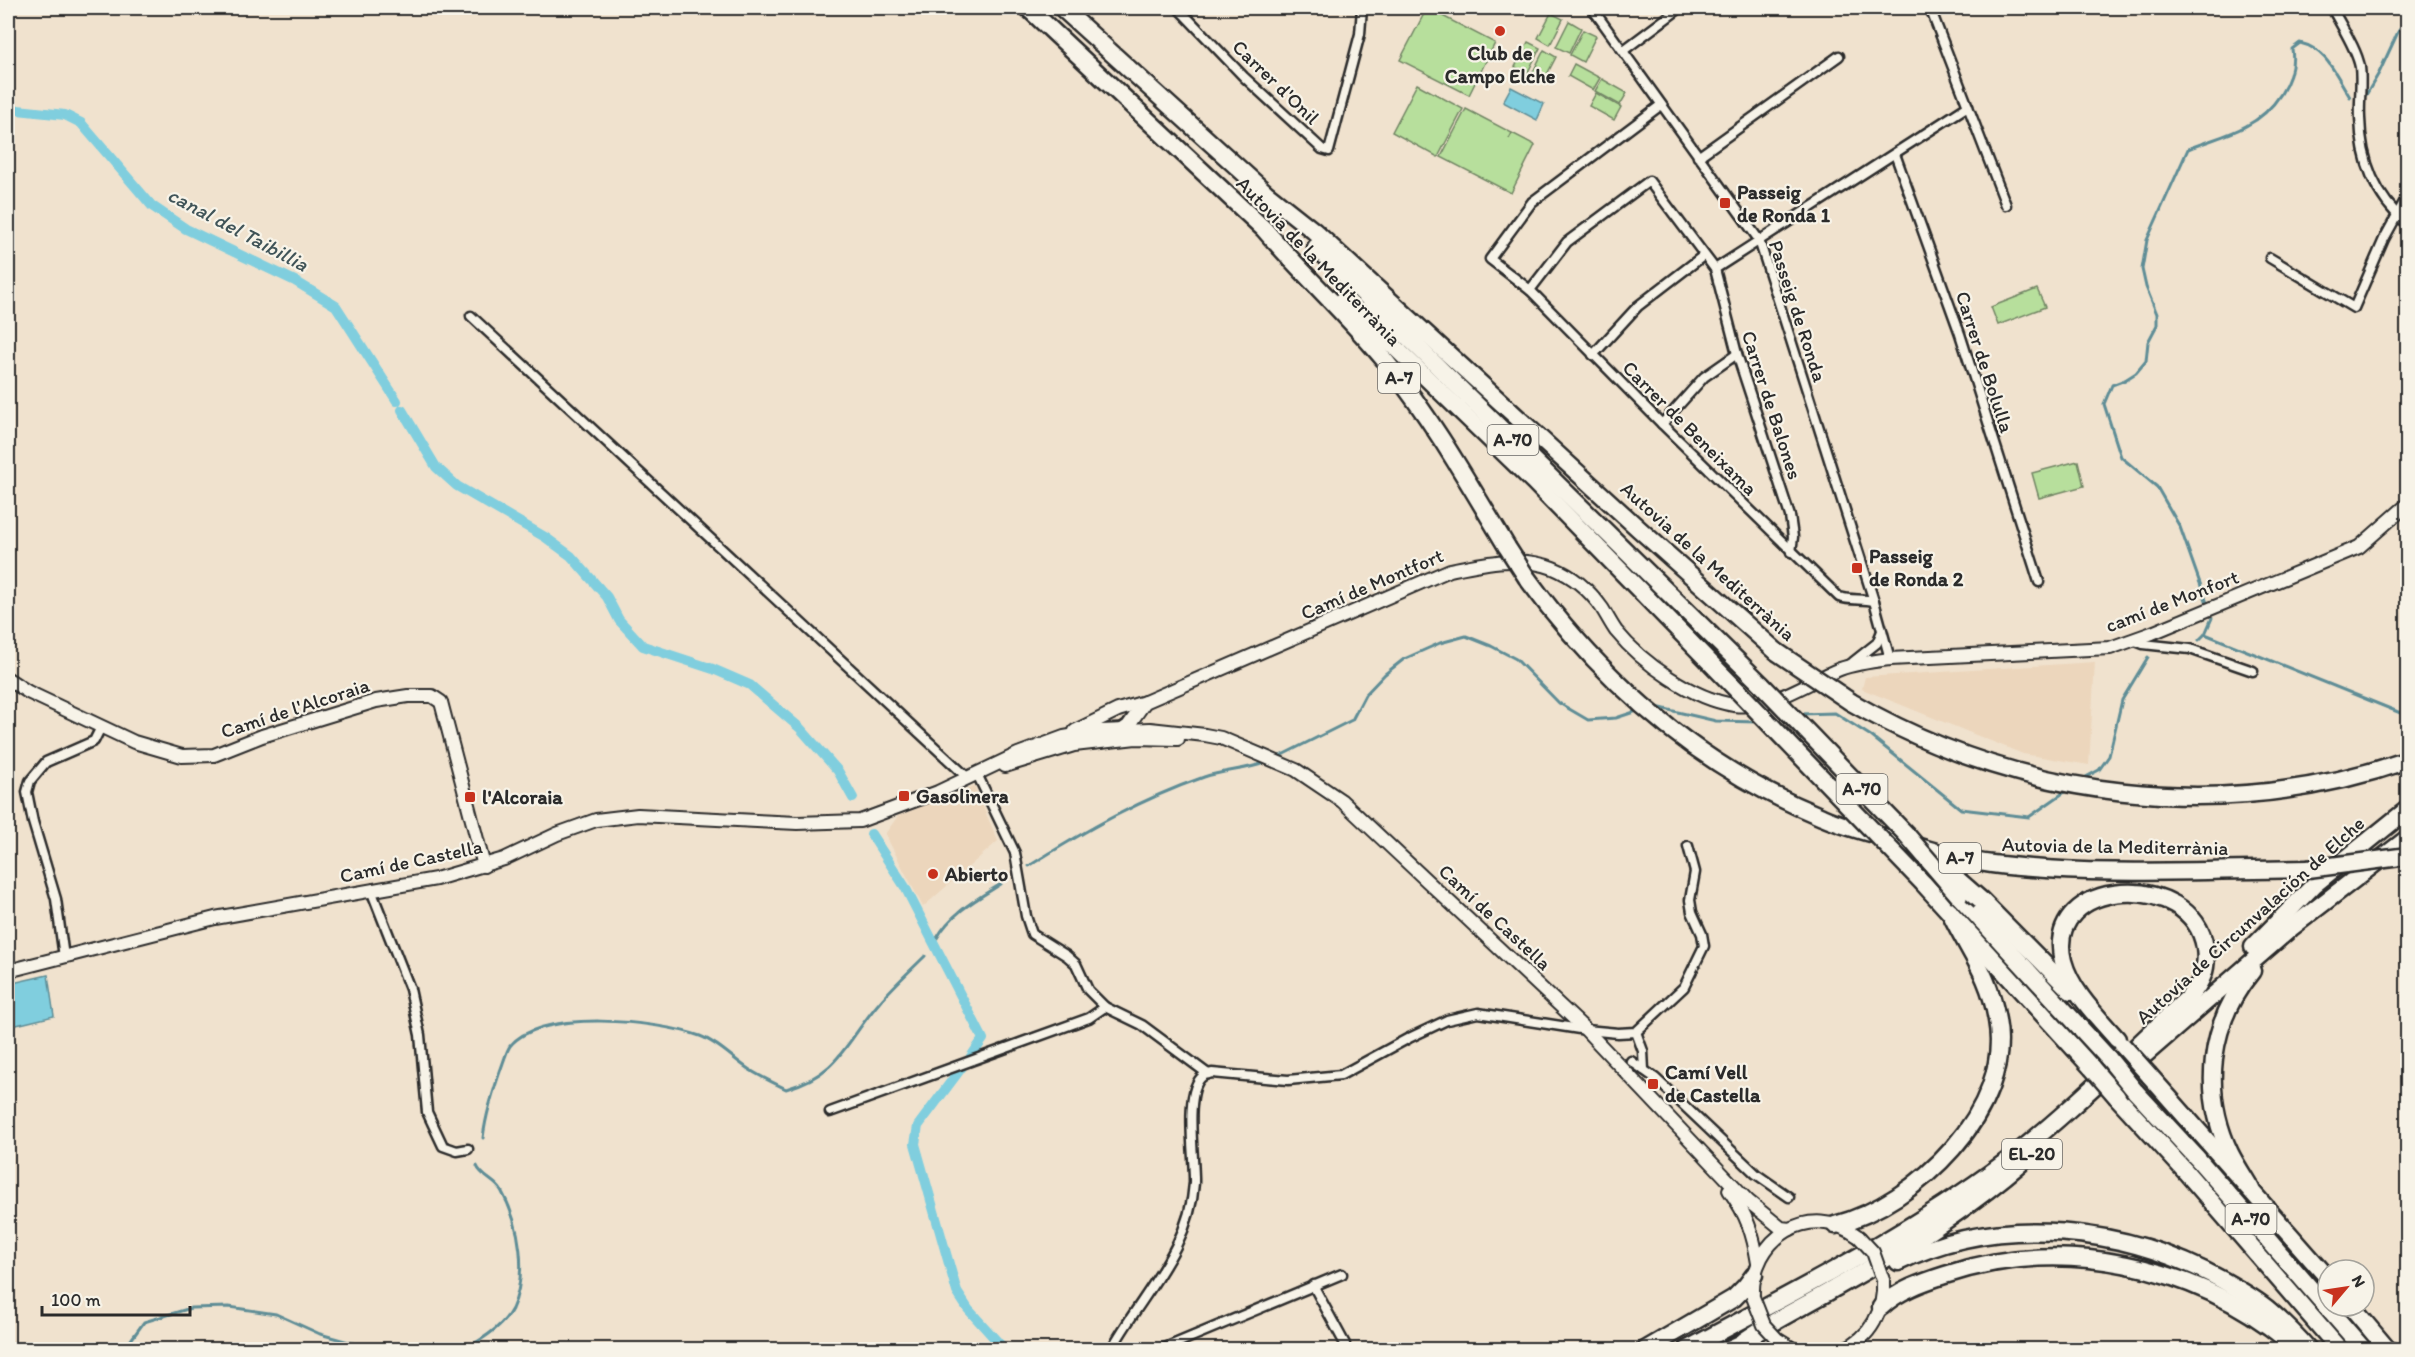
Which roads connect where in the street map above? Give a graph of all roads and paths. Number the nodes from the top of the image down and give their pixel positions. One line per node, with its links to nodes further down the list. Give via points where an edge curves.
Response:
1 (1028, 8): 20 (highway, Autovia de la Mediterrània / A-7)
2 (1062, 8): 15 (highway, Autovia de la Mediterrània / A-7)
3 (1178, 8): 4 (street, Carrer d'Onil, via 1244,77 1322,149 1329,151 1360,34)
4 (1362, 8)
5 (1592, 8): 9 (street, Passeig de Ronda)
6 (1680, 8): 9 (street)
7 (1930, 8): 12 (street)
8 (2332, 8): 18 (street, via 2360,65 2360,118 2366,162 2378,192)
9 (1624, 50): 11 (street, Passeig de Ronda)
10 (1839, 56): 14 (street)
11 (1661, 105): 14 (street, Passeig de Ronda); 25 (street, Carrer de Beneixama, via 1532,202 1490,259)
12 (1968, 106): 13 (street); 17 (street)
13 (1895, 154): 21 (street); 32 (street, Carrer de Bolulla, via 1960,334)
14 (1698, 157): 21 (street, Passeig de Ronda)
15 (1266, 193): 48 (highway, Autovia de la Mediterrània / A-7, bridge, via 1314,231 1777,652 1851,702 1922,740 2017,773 2140,795 2310,787); 51 (highway, A-70, bridge, via 1310,242 1762,685)
16 (2408, 195): 18 (street)
17 (2006, 205)
18 (2396, 214): 19 (street); 23 (street, via 2354,308)
19 (2408, 225)
20 (1264, 229): 54 (highway, Autovia de la Mediterrània / A-7, bridge, via 1356,326 1411,393 1527,578 1558,620 1650,714 1727,769 1822,818 1992,864 2079,870 2308,869); 57 (highway, A-70, bridge, via 1297,254 1524,473)
21 (1758, 240): 24 (street); 33 (street, Passeig de Ronda)
22 (1703, 256): 24 (street, Carrer de Balones); 25 (street, Carrer de Balones, via 1649,181 1567,242); 28 (street, via 1638,306)
23 (2270, 258)
24 (1715, 269): 27 (street, Carrer de Balones)
25 (1530, 290): 28 (street, Carrer de Beneixama)
26 (471, 316): 49 (street)
27 (1737, 354): 29 (street, via 1704,377); 31 (street, Carrer de Balones, via 1790,516)
28 (1593, 355): 29 (street, Carrer de Beneixama)
29 (1662, 424): 31 (street, Carrer de Beneixama)
30 (2408, 504): 35 (main road, camí de Monfort, via 2359,547)
31 (1791, 552): 33 (street, Carrer de Beneixama, via 1839,597)
32 (2039, 582)
33 (1874, 601): 34 (street, Passeig de Ronda)
34 (1882, 630): 36 (street, Passeig de Ronda); 37 (street, via 1877,644)
35 (2133, 640): 36 (main road, camí de Monfort, via 2110,648); 38 (street, via 2190,649)
36 (1890, 659): 37 (main road, Camí de Montfort)
37 (1842, 668): 40 (main road, Camí de Montfort, via 1760,704 1724,702 1662,674 1634,651 1582,585 1554,568 1500,561 1450,570)
38 (2253, 671)
39 (8, 679): 42 (main road, Camí de l'Alcoraia)
40 (1145, 702): 41 (main road, Camí de Montfort); 43 (main road, via 1143,711); 44 (main road)
41 (1118, 710): 44 (main road); 46 (main road, Camí de Montfort)
42 (101, 727): 55 (main road, Camí de l'Alcoraia, via 182,756 214,755 262,736 376,702 432,696 441,702); 59 (street, via 94,741 46,762 30,781 27,792 56,899)
43 (1150, 729): 44 (main road, Camí de Castella); 47 (main road, Camí de Castella, via 1205,735)
44 (1122, 730): 45 (main road); 46 (main road, Camí de Castella)
45 (1177, 739): 46 (main road, Camí de Castella); 47 (main road, Camí de Castella)
46 (1062, 743): 49 (main road, Camí de Castella, via 1009,766)
47 (1233, 744): 62 (main road, Camí de Castella, via 1296,770 1342,801)
48 (2408, 760)
49 (972, 776): 55 (main road, Camí de Castella, via 903,807 860,821 797,823 638,815 596,820); 61 (street, via 1015,853 1032,934 1068,956 1088,990)
50 (2408, 809): 64 (highway, Autovía de Circunvalación de Elche / EL-20, via 2315,885 2177,1017)
51 (1905, 834): 64 (highway, A-70, bridge, via 1959,896); 64 (highway, bridge, via 1981,900)
52 (2408, 838): 58 (highway, Autovía de Circunvalación de Elche / EL-20)
53 (1688, 846): 63 (street, via 1695,872 1690,900 1704,945 1684,987)
54 (2408, 856)
55 (484, 866): 56 (main road, Camí de Castella)
56 (371, 890): 59 (main road, Camí de Castella, via 215,918); 69 (street, via 410,989 420,1035 427,1112 443,1146 457,1151)
57 (1950, 912): 73 (highway, via 1986,978 1994,1004 1999,1045 1990,1091 1968,1131 1924,1175 1869,1211); 93 (highway, A-70, bridge)
58 (2291, 928): 71 (highway, via 2240,986 2214,1047 2212,1080 2216,1111 2230,1153); 81 (highway, EL-20, via 2010,1172 1908,1246)
59 (64, 957): 60 (main road, Camí de Castella)
60 (8, 971)
61 (1105, 1007): 67 (street, via 1142,1025); 68 (street, via 1079,1022)
62 (1586, 1030): 63 (street); 67 (street, via 1478,1013 1447,1020 1341,1075 1288,1080); 70 (main road, Camí de Castella)
63 (1636, 1032): 66 (street)
64 (2117, 1051): 64 (highway, via 2069,976 2061,943 2065,928 2084,905 2113,893 2148,894 2178,906 2200,928 2207,959 2205,973 2189,997); 71 (highway, bridge, via 2149,1075); 87 (highway, EL-20, via 2013,1156 1950,1201); 94 (highway, A-70, bridge, via 2135,1091)
65 (1631, 1061): 66 (street)
66 (1644, 1070): 72 (street, via 1730,1151)
67 (1208, 1074): 84 (street, via 1195,1087 1191,1124 1194,1183 1189,1217 1161,1274)
68 (830, 1112)
69 (468, 1149)
70 (1703, 1155): 74 (main road, Camí de Castella, via 1769,1220); 76 (main road, Camí de Castella, via 1742,1208 1751,1229)
71 (2251, 1189): 75 (highway)
72 (1789, 1197)
73 (1835, 1225): 74 (main road, via 1808,1223); 79 (main road, bridge, via 1859,1237 1873,1252 1883,1280)
74 (1790, 1229): 76 (main road, via 1771,1243)
75 (2316, 1264)
76 (1756, 1269): 86 (highway, via 1734,1298); 89 (main road, Camí de Castella, bridge, via 1753,1297 1764,1325)
77 (1342, 1274): 78 (street)
78 (1313, 1286): 83 (street); 85 (street)
79 (1881, 1308): 82 (main road); 91 (highway, via 1912,1288 1972,1267 2053,1258 2102,1261 2145,1269 2197,1286 2250,1314)
80 (2361, 1318): 95 (highway)
81 (1744, 1341): 88 (highway, EL-20); 92 (highway, via 1923,1252 1996,1234 2053,1232 2127,1242 2198,1268 2270,1311)
82 (1862, 1343): 90 (main road)
83 (1345, 1344)
84 (1111, 1350)
85 (1160, 1350)
86 (1645, 1350)
87 (1686, 1350)
88 (1727, 1350)
89 (1795, 1350)
90 (1842, 1350)
91 (2298, 1350)
92 (2309, 1350)
93 (2340, 1350)
94 (2364, 1350)
95 (2388, 1350)

